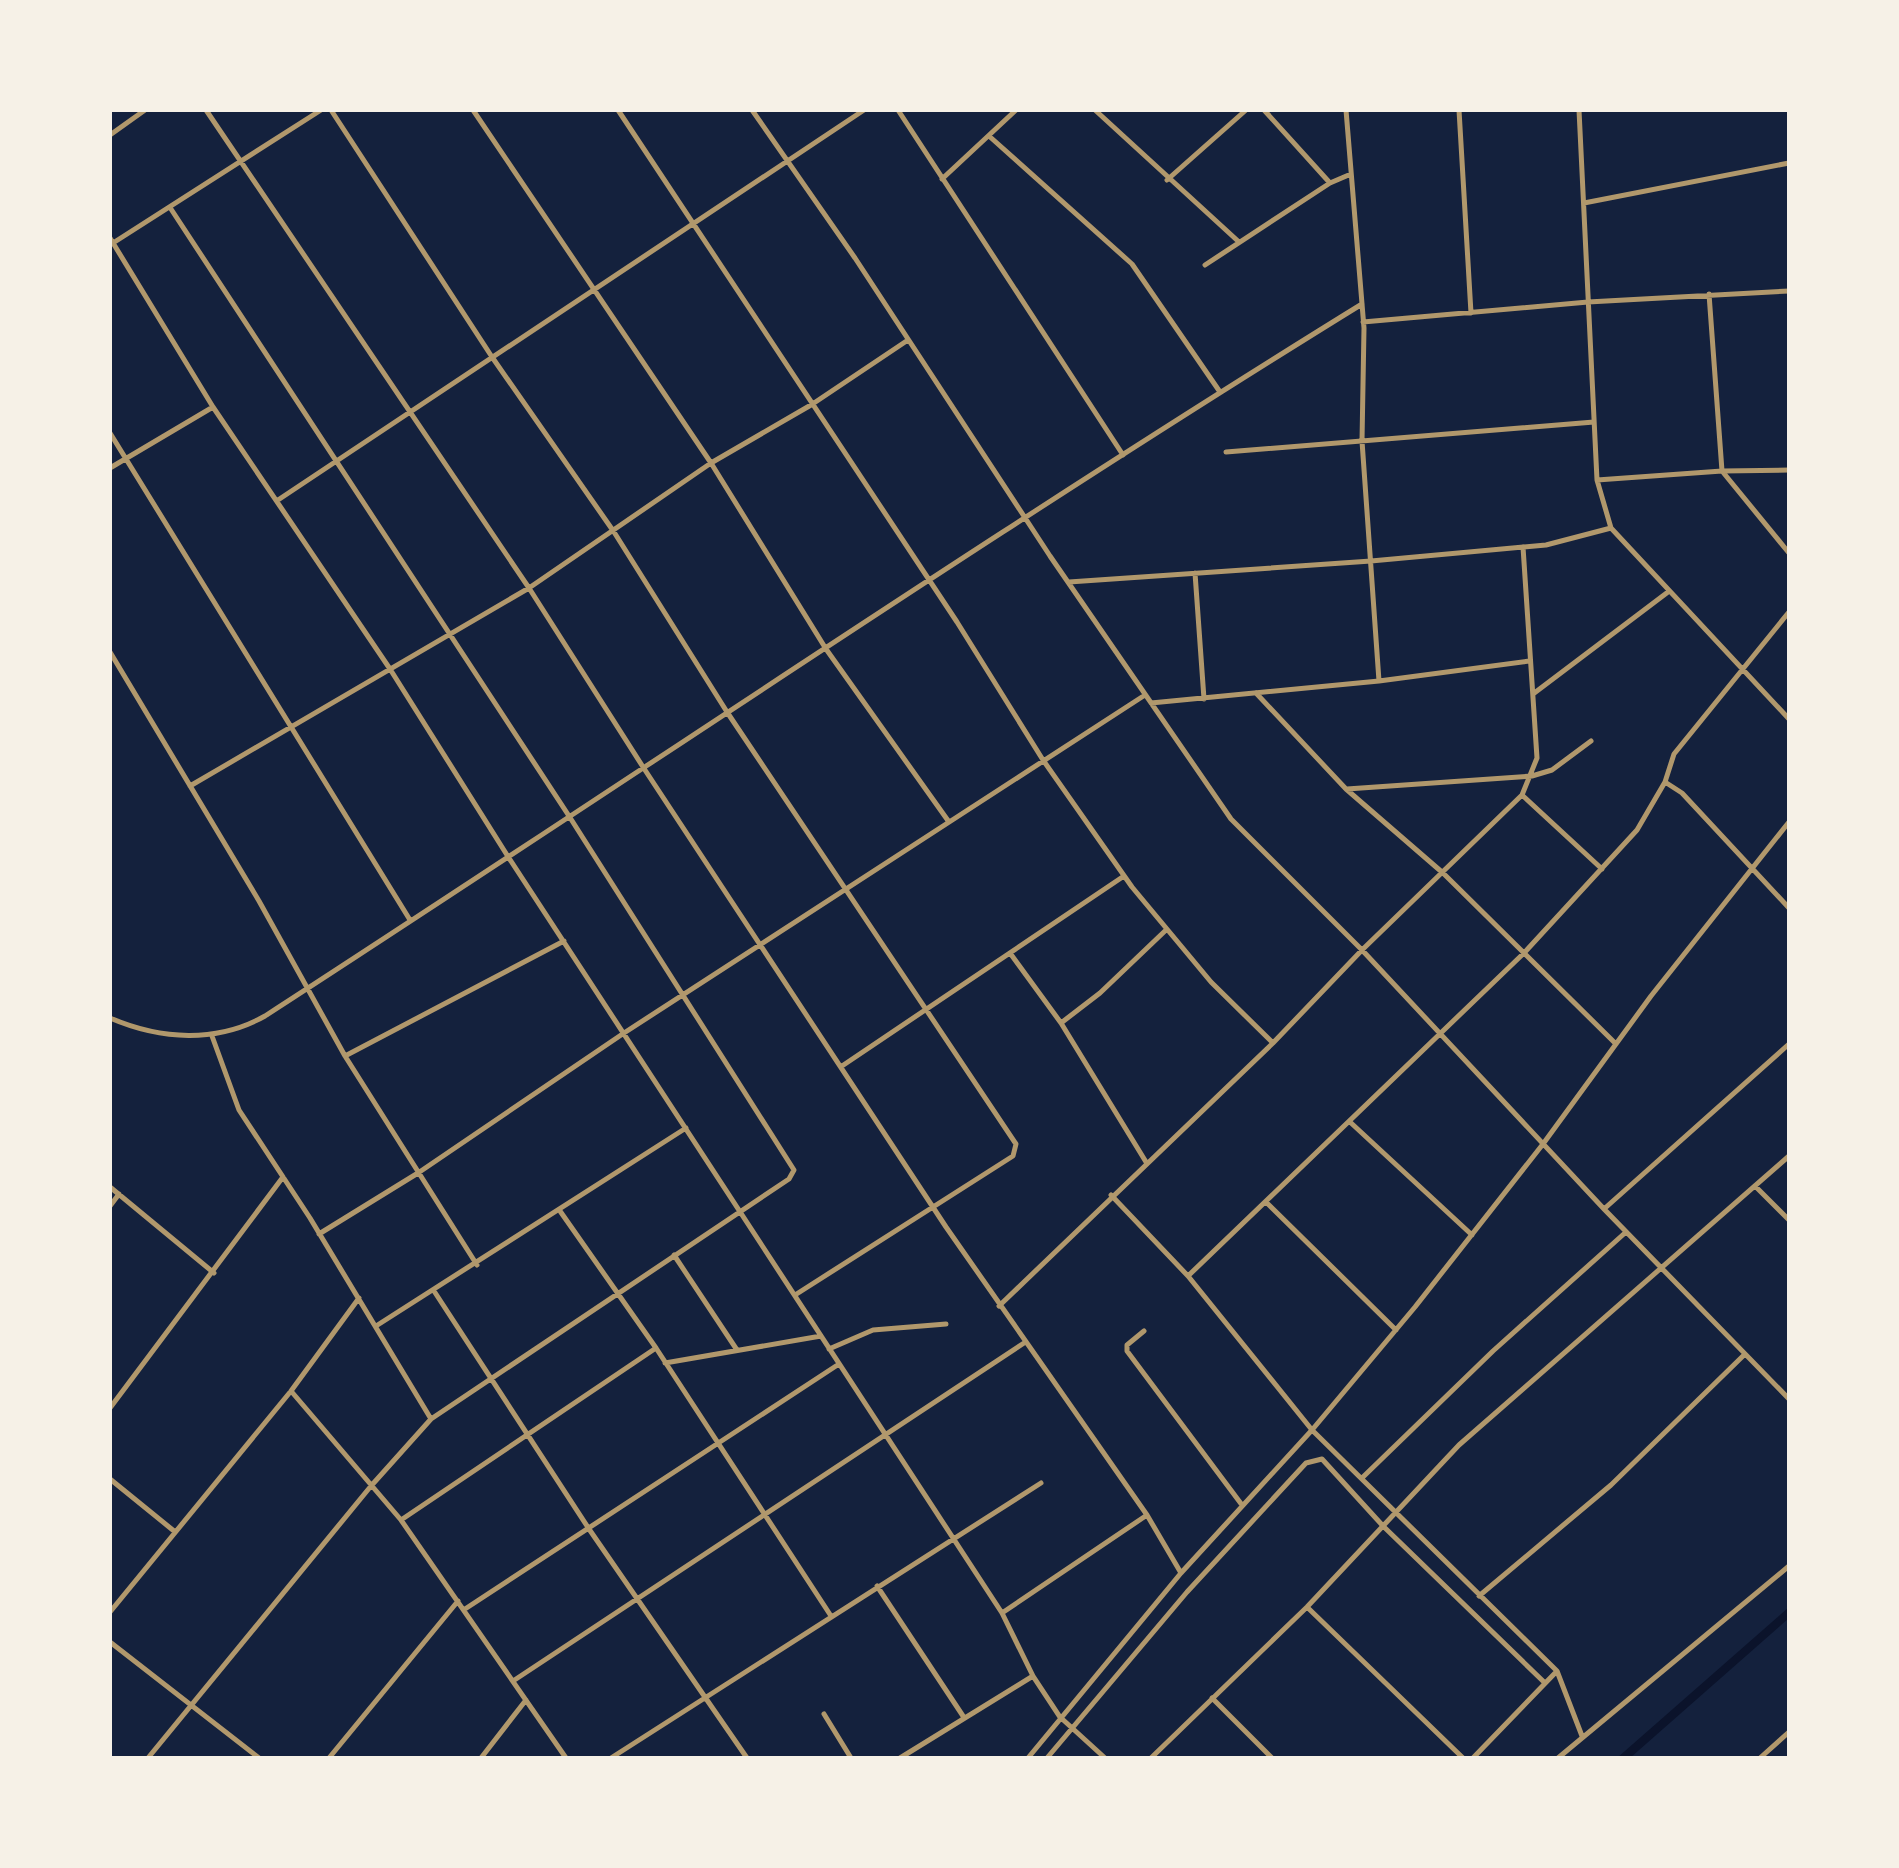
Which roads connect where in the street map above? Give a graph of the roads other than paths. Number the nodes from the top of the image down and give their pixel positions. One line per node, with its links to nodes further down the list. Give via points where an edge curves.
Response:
1 (145, 110): 17 (street)
2 (206, 110): 19 (street)
3 (321, 110): 19 (street)
4 (331, 110): 40 (street)
5 (473, 110): 32 (street)
6 (618, 110): 28 (street)
7 (752, 110): 20 (street)
8 (864, 110): 20 (street)
9 (898, 110): 23 (street)
10 (1016, 110): 18 (street)
11 (1095, 110): 24 (street)
12 (1246, 110): 24 (street)
13 (1264, 110): 25 (street)
14 (1346, 110): 22 (street)
15 (1459, 110): 37 (street)
16 (1579, 110): 26 (street)
17 (110, 135)
18 (989, 136): 23 (street); 41 (street, via 1132,264)
19 (240, 161): 27 (street); 44 (street)
20 (787, 162): 28 (street); 39 (street)
21 (1789, 163): 26 (street)
22 (1351, 174): 25 (street); 36 (street)
23 (942, 179): 49 (street)
24 (1167, 180): 30 (street)
25 (1330, 183): 30 (street)
26 (1584, 203): 35 (street)
27 (171, 209): 29 (street); 51 (street)
28 (694, 226): 32 (street); 42 (street)
29 (112, 241): 43 (street)
30 (1239, 242): 31 (street)
31 (1205, 265)
32 (594, 290): 40 (street); 52 (street)
33 (1789, 291): 34 (street)
34 (1709, 294): 35 (street); 55 (street)
35 (1588, 302): 37 (street); 45 (street)
36 (1362, 304): 38 (street); 41 (street)
37 (1471, 313): 38 (street)
38 (1363, 322): 47 (street)
39 (908, 340): 42 (street); 58 (street)
40 (492, 357): 44 (street); 60 (street)
41 (1220, 392): 49 (street)
42 (811, 405): 52 (street); 65 (street)
43 (213, 407): 50 (street); 57 (street)
44 (410, 414): 51 (street); 67 (street)
45 (1594, 422): 47 (street); 56 (street)
46 (110, 433): 50 (street)
47 (1362, 441): 48 (street); 63 (street)
48 (1226, 452)
49 (1123, 455): 58 (street)
50 (126, 458): 53 (street); 84 (street)
51 (337, 462): 57 (street); 70 (street)
52 (711, 463): 60 (street); 71 (street)
53 (110, 468)
54 (1789, 470): 55 (street)
55 (1722, 471): 56 (street); 62 (street)
56 (1597, 480): 59 (street)
57 (278, 500): 74 (street)
58 (1027, 517): 65 (street); 66 (street)
59 (1611, 528): 61 (street); 68 (street)
60 (614, 532): 67 (street); 82 (street)
61 (1523, 547): 63 (street); 73 (street)
62 (1789, 553)
63 (1371, 561): 64 (street); 76 (street)
64 (1195, 573): 66 (street); 80 (street)
65 (929, 581): 71 (street); 86 (street)
66 (1068, 582): 78 (street)
67 (529, 588): 70 (street); 87 (street)
68 (1668, 592): 75 (street); 79 (street)
69 (1789, 612): 75 (street)
70 (450, 635): 74 (street); 93 (street)
71 (826, 649): 82 (street); 94 (street)
72 (110, 652): 90 (street)
73 (1529, 661): 76 (street); 79 (street)
74 (390, 669): 84 (street); 96 (street)
75 (1740, 669): 83 (street); 89 (street, via 1674,754)
76 (1379, 681): 77 (street)
77 (1256, 693): 80 (street); 91 (street)
78 (1145, 695): 81 (street); 86 (street)
79 (1532, 695): 88 (street, via 1537,758)
80 (1204, 699): 81 (street)
81 (1151, 703): 107 (street, via 1231,819)
82 (727, 712): 87 (street); 101 (street)
83 (1789, 719)
84 (290, 729): 90 (street); 103 (street)
85 (1591, 741): 88 (street, via 1552,770)
86 (1043, 760): 94 (street); 100 (street)
87 (643, 767): 93 (street); 106 (street)
88 (1532, 776): 91 (street); 92 (street)
89 (1665, 782): 97 (street, via 1653,808); 98 (street, via 1682,793)
90 (190, 786): 110 (street)
91 (1346, 789): 99 (street)
92 (1522, 795): 97 (street); 99 (street)
93 (569, 816): 96 (street); 111 (street)
94 (949, 822): 101 (street)
95 (1789, 822): 98 (street)
96 (507, 855): 103 (street); 105 (street)
97 (1602, 869): 109 (street)
98 (1751, 869): 102 (street); 119 (street)
99 (1443, 873): 107 (street); 109 (street)
100 (1124, 876): 104 (street); 108 (street)
101 (846, 891): 106 (street); 112 (street)
102 (1789, 908)
103 (410, 920): 110 (street)
104 (1166, 930): 114 (street); 118 (street)
105 (564, 941): 115 (street); 121 (street)
106 (761, 944): 111 (street); 122 (street)
107 (1362, 950): 116 (street); 118 (street)
108 (1010, 953): 112 (street); 114 (street)
109 (1524, 953): 116 (street); 119 (street)
110 (306, 987): 117 (street, via 251,1024); 121 (street)
111 (683, 996): 115 (street); 139 (street, via 793,1165 789,1179)
112 (926, 1011): 122 (street); 136 (street, via 1017,1148 1013,1156)
113 (110, 1018): 117 (street, via 146,1030)
114 (1061, 1023): 127 (street)
115 (624, 1033): 124 (street); 128 (street)
116 (1442, 1034): 123 (street); 125 (street)
117 (212, 1036): 129 (street, via 239,1110)
118 (1273, 1043): 127 (street)
119 (1616, 1044): 125 (street)
120 (1789, 1044): 137 (street)
121 (345, 1056): 128 (street)
122 (842, 1066): 136 (street)
123 (1350, 1122): 134 (street); 143 (street)
124 (686, 1128): 138 (street); 139 (street)
125 (1543, 1144): 137 (street); 143 (street)
126 (1789, 1156): 130 (street)
127 (1146, 1162): 133 (street)
128 (418, 1173): 142 (street); 145 (street)
129 (283, 1177): 142 (street); 147 (street)
130 (1755, 1186): 140 (street); 146 (street)
131 (110, 1187): 132 (street)
132 (119, 1194): 135 (street); 147 (street)
133 (1111, 1195): 148 (street); 153 (street)
134 (1266, 1202): 148 (street); 156 (street)
135 (110, 1206)
136 (934, 1208): 151 (street); 153 (street)
137 (1604, 1209): 141 (street)
138 (560, 1211): 145 (street); 150 (street)
139 (741, 1212): 144 (street); 151 (street)
140 (1789, 1220)
141 (1626, 1232): 146 (street); 175 (street)
142 (319, 1234): 152 (street)
143 (1472, 1235): 156 (street)
144 (674, 1255): 150 (street); 162 (street)
145 (477, 1265): 149 (street)
146 (1662, 1270): 163 (street); 180 (street, via 1459,1445)
147 (214, 1273): 169 (street)
148 (1188, 1276): 171 (street)
149 (434, 1291): 155 (street); 166 (street)
150 (616, 1292): 160 (street); 166 (street)
151 (795, 1295): 158 (street)
152 (359, 1298): 155 (street); 167 (street)
153 (999, 1306): 159 (street)
154 (946, 1324): 161 (street, via 873,1330)
155 (376, 1326): 170 (street)
156 (1396, 1330): 171 (street)
157 (1144, 1331): 179 (street, via 1127,1351)
158 (821, 1336): 161 (street); 162 (street)
159 (1024, 1343): 172 (street); 182 (street)
160 (656, 1348): 164 (street); 173 (street)
161 (829, 1349): 165 (street)
162 (737, 1350): 164 (street)
163 (1744, 1355): 168 (street); 191 (street, via 1643,1456)
164 (664, 1363): 174 (street)
165 (839, 1364): 172 (street); 174 (street)
166 (490, 1376): 170 (street); 173 (street)
167 (291, 1391): 178 (street); 186 (street)
168 (1789, 1399)
169 (110, 1408)
170 (431, 1419): 178 (street)
171 (1312, 1430): 175 (street); 179 (street)
172 (885, 1434): 181 (street); 187 (street)
173 (528, 1437): 183 (street); 185 (street)
174 (717, 1442): 181 (street); 185 (street)
175 (1363, 1477): 180 (street)
176 (110, 1479): 186 (street)
177 (1041, 1483): 187 (street)
178 (371, 1486): 183 (street); 207 (street)
179 (1242, 1505): 189 (street)
180 (1396, 1512): 184 (street); 191 (street)
181 (764, 1513): 192 (street); 198 (street)
182 (1147, 1515): 189 (street); 197 (street)
183 (401, 1520): 193 (street)
184 (1383, 1526): 194 (street); 203 (street); 211 (street, via 1322,1459 1306,1463)
185 (589, 1529): 192 (street); 195 (street)
186 (174, 1531): 196 (street)
187 (953, 1539): 190 (street); 197 (street)
188 (1789, 1566): 213 (street)
189 (1181, 1573): 210 (street)
190 (877, 1586): 198 (street); 209 (street)
191 (1479, 1596): 200 (street)
192 (636, 1598): 202 (street); 204 (street)
193 (459, 1601): 195 (street); 217 (street)
194 (1307, 1607): 205 (street); 229 (street)
195 (465, 1609): 202 (street)
196 (110, 1612)
197 (1002, 1613): 201 (street)
198 (831, 1616): 204 (street)
199 (110, 1642): 207 (street)
200 (1557, 1671): 203 (street); 213 (street)
201 (1033, 1676): 209 (street); 210 (street)
202 (513, 1681): 206 (street)
203 (1545, 1683): 230 (street)
204 (704, 1696): 220 (street); 221 (street)
205 (1212, 1698): 227 (street); 228 (street)
206 (526, 1700): 218 (street); 219 (street)
207 (191, 1705): 215 (street); 216 (street)
208 (824, 1714): 222 (street)
209 (963, 1716): 223 (street)
210 (1060, 1717): 211 (street); 224 (street)
211 (1071, 1727): 225 (street); 226 (street)
212 (1789, 1732): 214 (street)
213 (1582, 1736): 231 (street)
214 (1763, 1757)
215 (148, 1758)
216 (259, 1758)
217 (329, 1758)
218 (481, 1758)
219 (566, 1758)
220 (611, 1758)
221 (747, 1758)
222 (851, 1758)
223 (900, 1758)
224 (1028, 1758)
225 (1047, 1758)
226 (1105, 1758)
227 (1151, 1758)
228 (1272, 1758)
229 (1463, 1758)
230 (1473, 1758)
231 (1558, 1758)

